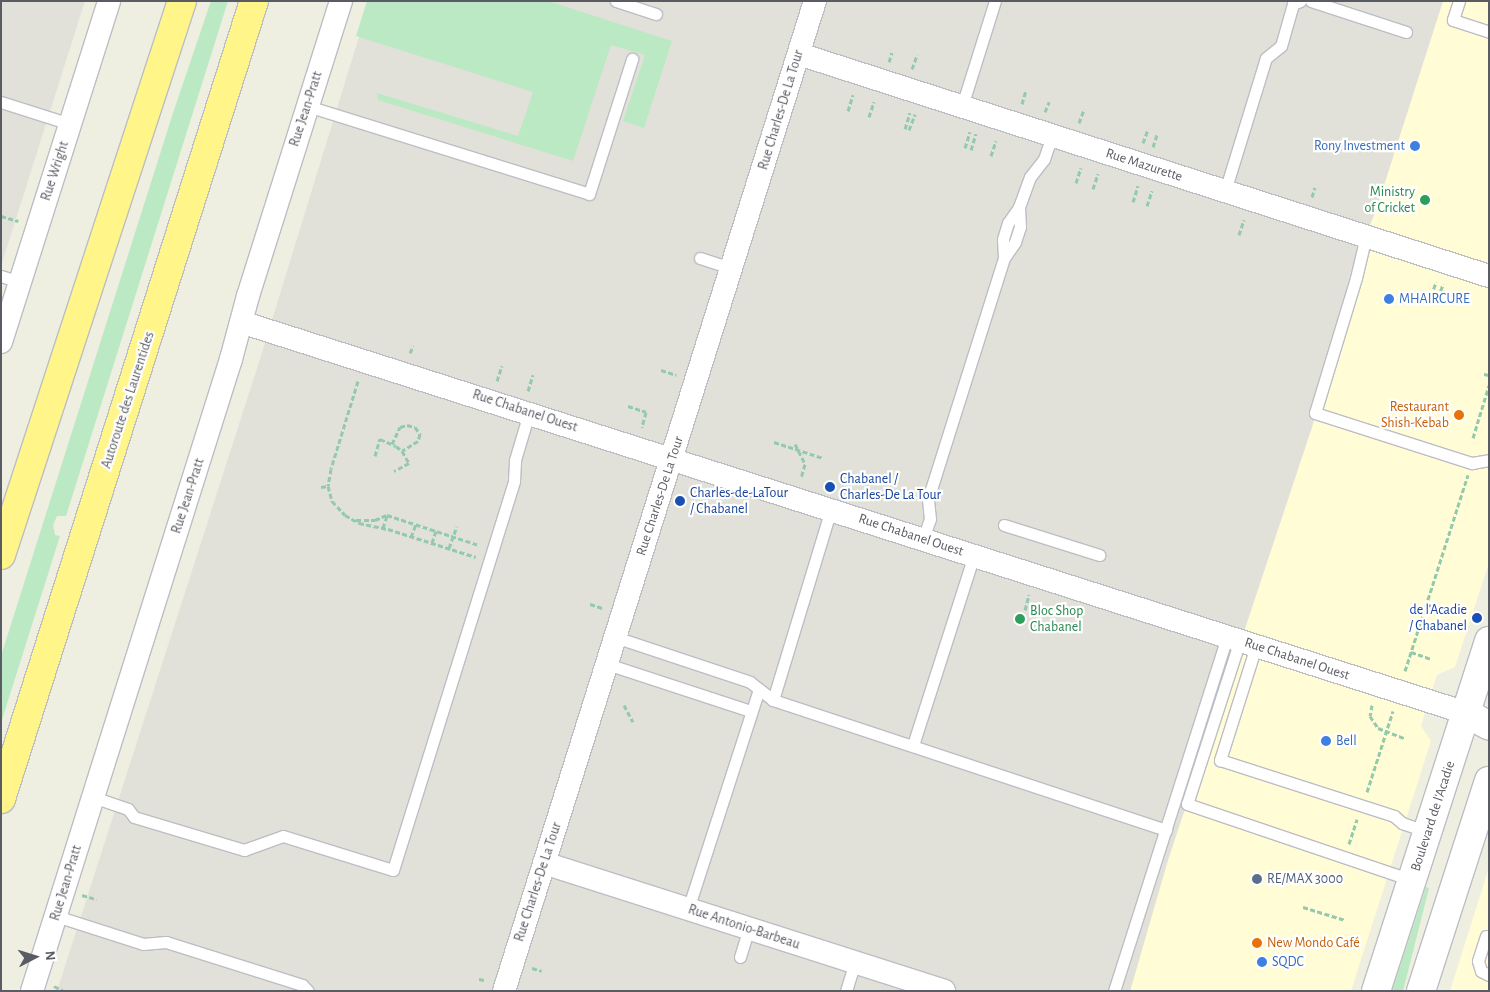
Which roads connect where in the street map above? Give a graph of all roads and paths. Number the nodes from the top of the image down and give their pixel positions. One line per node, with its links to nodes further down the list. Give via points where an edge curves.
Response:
1 (109, 1): 35 (street, Rue Wright)
2 (182, 1): 116 (highway)
3 (254, 1): 144 (highway, Autoroute des Laurentides)
4 (341, 1): 26 (street, Rue Jean-Pratt)
5 (616, 1): 11 (lane)
6 (815, 1): 15 (street, Rue Charles-De La Tour)
7 (995, 1): 27 (lane)
8 (1300, 1): 56 (lane, via 1293,4 1281,46 1266,58)
9 (1311, 1): 12 (lane)
10 (1459, 1): 13 (lane, via 1453,20)
11 (656, 14)
12 (1406, 32)
13 (1489, 32)
14 (892, 52): 18 (path)
15 (798, 54): 27 (street, Rue Mazurette); 66 (street, Rue Charles-De La Tour)
16 (917, 55): 19 (path)
17 (632, 59): 26 (lane, via 589,194)
18 (889, 62)
19 (912, 69)
20 (1026, 90): 25 (path)
21 (853, 95): 29 (path)
22 (1, 102): 35 (lane)
23 (874, 102): 33 (path)
24 (1049, 102): 30 (path)
25 (1022, 104)
26 (307, 106): 73 (street, Rue Jean-Pratt)
27 (962, 106): 41 (street, Rue Mazurette)
28 (1084, 109): 34 (path)
29 (848, 111)
30 (1045, 112)
31 (910, 113): 37 (path)
32 (915, 114): 38 (path)
33 (869, 117)
34 (1079, 123)
35 (70, 124): 68 (street, Rue Wright)
36 (1148, 128): 44 (path)
37 (905, 129)
38 (909, 130)
39 (970, 132): 46 (path)
40 (976, 134): 47 (path)
41 (1052, 136): 56 (street, Rue Mazurette); 112 (lane, via 1044,160 1027,183 1019,207 1020,227 1004,258 928,499 930,519)
42 (1157, 136): 45 (path)
43 (996, 141): 48 (path)
44 (1143, 143)
45 (1153, 147)
46 (965, 148)
47 (971, 150)
48 (991, 156)
49 (1081, 168): 51 (path)
50 (1098, 174): 54 (path)
51 (1076, 183)
52 (1138, 186): 58 (path)
53 (1315, 187): 57 (path)
54 (1094, 189)
55 (1152, 191): 59 (path)
56 (1225, 191): 64 (street, Rue Mazurette)
57 (1312, 197)
58 (1133, 202)
59 (1147, 206)
60 (1, 216): 62 (path)
61 (1244, 220): 63 (path)
62 (23, 222)
63 (1239, 235)
64 (1366, 236): 67 (street, Rue Mazurette); 96 (lane, via 1315,413 1472,463)
65 (700, 258): 66 (lane)
66 (731, 268): 94 (street, Rue Charles-De La Tour)
67 (1489, 276)
68 (11, 279): 74 (street, Rue Wright)
69 (1436, 282): 71 (path)
70 (1443, 284): 72 (path)
71 (1431, 296)
72 (1438, 298)
73 (241, 322): 84 (street, Rue Chabanel Ouest); 143 (street, Rue Jean-Pratt)
74 (1, 342)
75 (412, 346): 76 (path)
76 (410, 353)
77 (502, 366): 82 (path)
78 (661, 370): 79 (path)
79 (676, 375)
80 (532, 376): 84 (path)
81 (358, 381): 100 (path)
82 (496, 381)
83 (1489, 386): 87 (path)
84 (528, 402): 94 (street, Rue Chabanel Ouest); 143 (lane, via 515,460 514,481 393,870 283,836 244,850 134,817 128,809)
85 (628, 406): 86 (path, via 646,412)
86 (642, 427)
87 (1472, 438)
88 (774, 442): 91 (path)
89 (392, 444): 92 (path); 92 (path, via 400,427 415,427 420,434 418,441); 93 (path, via 380,439)
90 (795, 444): 91 (path)
91 (798, 450): 95 (path); 99 (path, via 806,464)
92 (402, 452): 97 (path, via 409,463)
93 (375, 456)
94 (672, 458): 102 (street, Rue Chabanel Ouest); 124 (street, Rue Charles-De La Tour)
95 (823, 458)
96 (1489, 460)
97 (394, 471)
98 (1468, 474): 127 (path)
99 (801, 478)
100 (328, 486): 101 (path); 104 (path, via 332,501)
101 (321, 487)
102 (832, 510): 112 (street, Rue Chabanel Ouest); 132 (lane)
103 (388, 515): 104 (path, via 375,520); 105 (path); 108 (path)
104 (353, 519): 108 (path)
105 (416, 524): 109 (path); 110 (path)
106 (1004, 525): 118 (lane)
107 (456, 526): 111 (path)
108 (383, 528): 110 (path)
109 (436, 531): 111 (path); 113 (path)
110 (411, 536): 113 (path)
111 (453, 537): 114 (path); 115 (path)
112 (923, 539): 117 (street, Rue Chabanel Ouest)
113 (432, 543): 115 (path)
114 (482, 546)
115 (449, 548): 119 (path)
116 (2, 554)
117 (974, 555): 125 (street, Rue Chabanel Ouest); 141 (lane)
118 (1100, 555)
119 (478, 558)
120 (1029, 596): 123 (path)
121 (590, 604): 122 (path)
122 (602, 608)
123 (1024, 610)
124 (615, 637): 129 (street, Rue Charles-De La Tour); 131 (lane, via 750,682)
125 (1241, 641): 137 (street, Rue Chabanel Ouest); 146 (lane); 147 (lane); 150 (lane, via 1220,760 1394,816 1402,823)
126 (1489, 641): 137 (main road, Boulevard de l'Acadie)
127 (1411, 652): 128 (path); 130 (path)
128 (1431, 659)
129 (607, 664): 135 (lane); 152 (street, Rue Charles-De La Tour)
130 (1405, 671)
131 (759, 689): 132 (lane); 135 (lane)
132 (773, 700): 141 (lane)
133 (624, 705): 138 (path)
134 (1372, 705): 139 (path, via 1371,718 1378,728)
135 (751, 711): 157 (lane)
136 (1393, 712): 139 (path)
137 (1481, 718): 150 (main road, Boulevard de l'Acadie)
138 (634, 722)
139 (1386, 732): 140 (path); 145 (path)
140 (1404, 738)
141 (913, 745): 149 (lane)
142 (1489, 782): 176 (main road)
143 (93, 797): 158 (street, Rue Jean-Pratt)
144 (1, 799)
145 (1364, 799)
146 (1175, 800): 147 (lane); 149 (lane)
147 (1188, 804): 153 (lane)
148 (1359, 814): 151 (path)
149 (1166, 830): 174 (lane)
150 (1428, 832): 153 (main road, Boulevard de l'Acadie)
151 (1353, 834)
152 (544, 863): 157 (street, Rue Antonio-Barbeau); 168 (street, Rue Charles-De La Tour)
153 (1412, 880): 175 (main road, Boulevard de l'Acadie)
154 (82, 895): 155 (path)
155 (96, 899)
156 (1303, 907): 159 (path)
157 (688, 909): 160 (street, Rue Antonio-Barbeau)
158 (56, 916): 169 (street, Rue Jean-Pratt); 171 (lane, via 143,944 166,942 302,985)
159 (1345, 920)
160 (750, 928): 162 (lane); 163 (street, Rue Antonio-Barbeau)
161 (1486, 936): 166 (lane, via 1478,961 1481,971)
162 (740, 957)
163 (855, 962): 172 (lane); 173 (street, Rue Antonio-Barbeau)
164 (532, 968): 165 (path)
165 (542, 971)
166 (1489, 975)
167 (478, 978): 168 (path)
168 (494, 986)
169 (43, 988): 170 (path)
170 (64, 991)
171 (308, 991)
172 (846, 991)
173 (944, 991)
174 (1114, 991)
175 (1376, 991)
176 (1421, 991)

